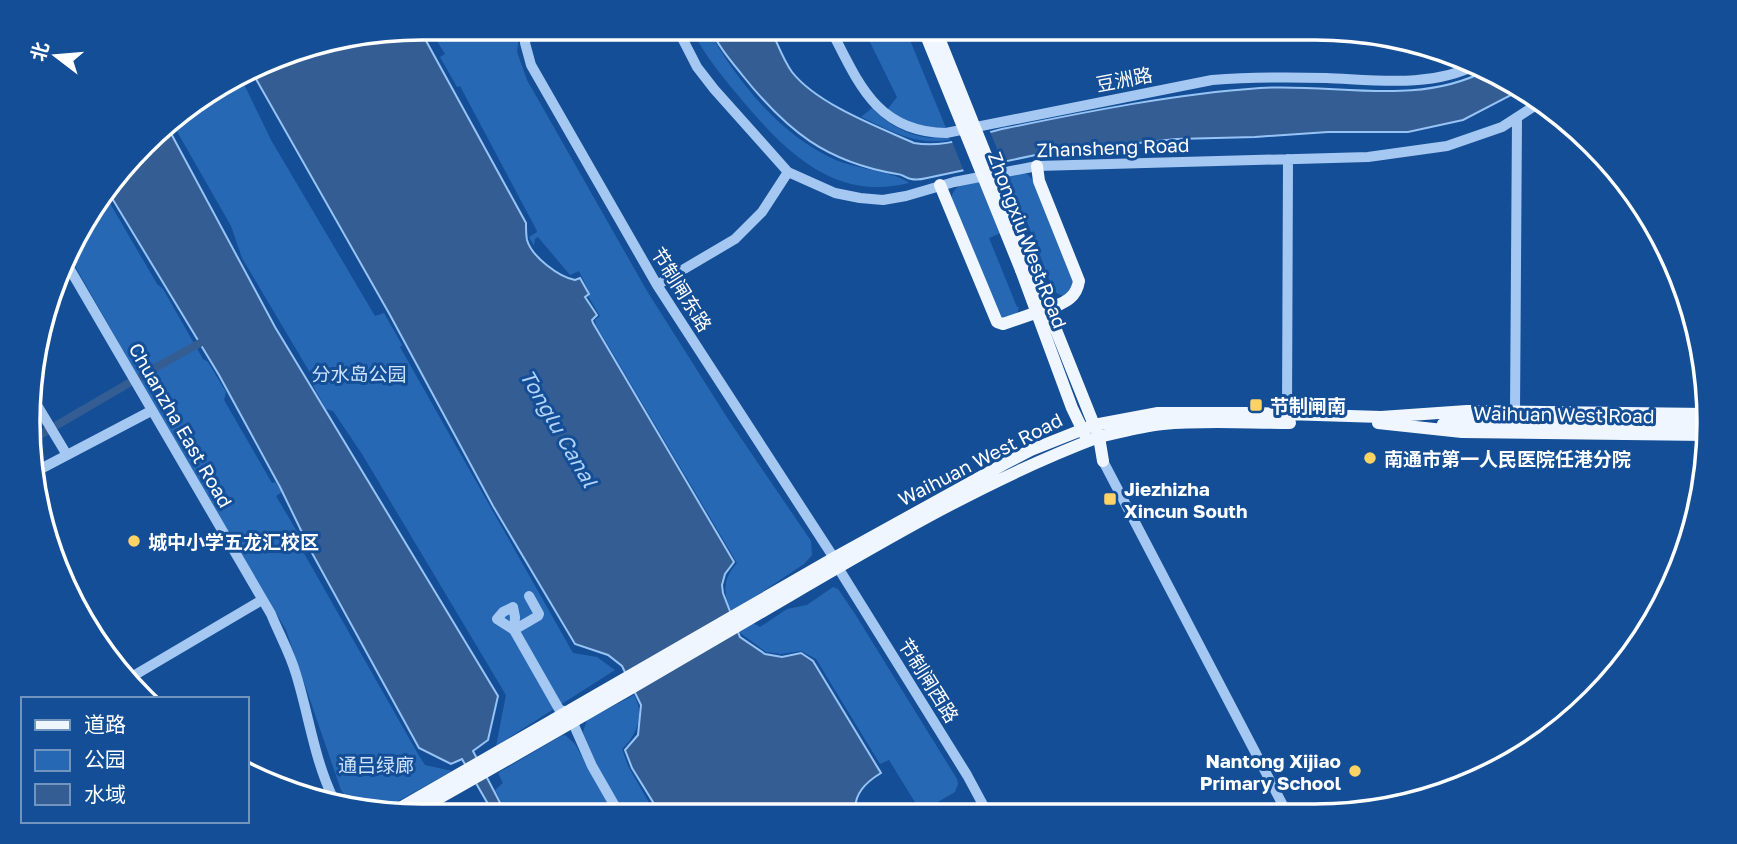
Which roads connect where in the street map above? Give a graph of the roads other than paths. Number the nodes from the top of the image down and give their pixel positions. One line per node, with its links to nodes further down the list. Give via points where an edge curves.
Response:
1 (526, 40): 15 (street, 节制闸东路, via 531,65)
2 (683, 40): 11 (street, Zhansheng Road, via 714,89)
3 (837, 40): 6 (street, 豆洲路, via 875,106 900,124 929,133 1212,80 1253,76 1418,82)
4 (928, 40): 13 (main road, Zhongxiu West Road, bridge)
5 (940, 40): 13 (main road, Zhongxiu West Road, bridge)
6 (1465, 71)
7 (1531, 108): 8 (street, Zhansheng Road)
8 (1517, 118): 9 (street, Zhansheng Road, via 1447,146 1368,156); 19 (street)
9 (1288, 159): 10 (street, Zhansheng Road); 21 (street)
10 (1037, 166): 12 (street, Zhansheng Road); 16 (main road, via 1079,281 1071,299)
11 (788, 172): 12 (street, Zhansheng Road, via 835,193 883,200); 15 (street, via 762,212 736,239)
12 (940, 185): 16 (main road, via 997,322)
13 (1025, 268): 16 (main road, Zhongxiu West Road)
14 (71, 272): 18 (street, Chuanzha East Road)
15 (657, 285): 30 (street, 节制闸东路)
16 (1041, 312): 24 (main road, Zhongxiu West Road)
17 (40, 411): 27 (street)
18 (151, 411): 27 (street); 32 (street, Chuanzha East Road)
19 (1515, 412): 20 (main road, Waihuan West Road); 22 (main road, Waihuan West Road, via 1467,411)
20 (1697, 414)
21 (1287, 415): 22 (main road, Waihuan West Road); 24 (main road, Waihuan West Road, via 1158,413)
22 (1380, 420): 23 (main road, Waihuan West Road); 25 (main road, Waihuan West Road, via 1462,432); 26 (main road, Waihuan West Road, via 1161,424)
23 (1697, 425)
24 (1088, 427): 26 (main road, Zhongxiu West Road); 30 (main road, Waihuan West Road, via 1004,464)
25 (1696, 435)
26 (1094, 439): 28 (main road); 30 (main road, Waihuan West Road, via 1021,469)
27 (66, 455): 29 (street)
28 (1103, 461): 41 (street)
29 (43, 468)
30 (836, 562): 34 (main road, Waihuan West Road); 40 (street, 节制闸西路)
31 (529, 596): 34 (street, via 539,614 514,630 559,709)
32 (262, 600): 33 (street); 36 (street, Chuanzha East Road, via 296,673)
33 (135, 674)
34 (569, 717): 35 (main road); 39 (street)
35 (461, 779): 37 (main road); 38 (main road)
36 (331, 793)
37 (410, 804)
38 (425, 804)
39 (614, 804)
40 (983, 804)
41 (1282, 804)

